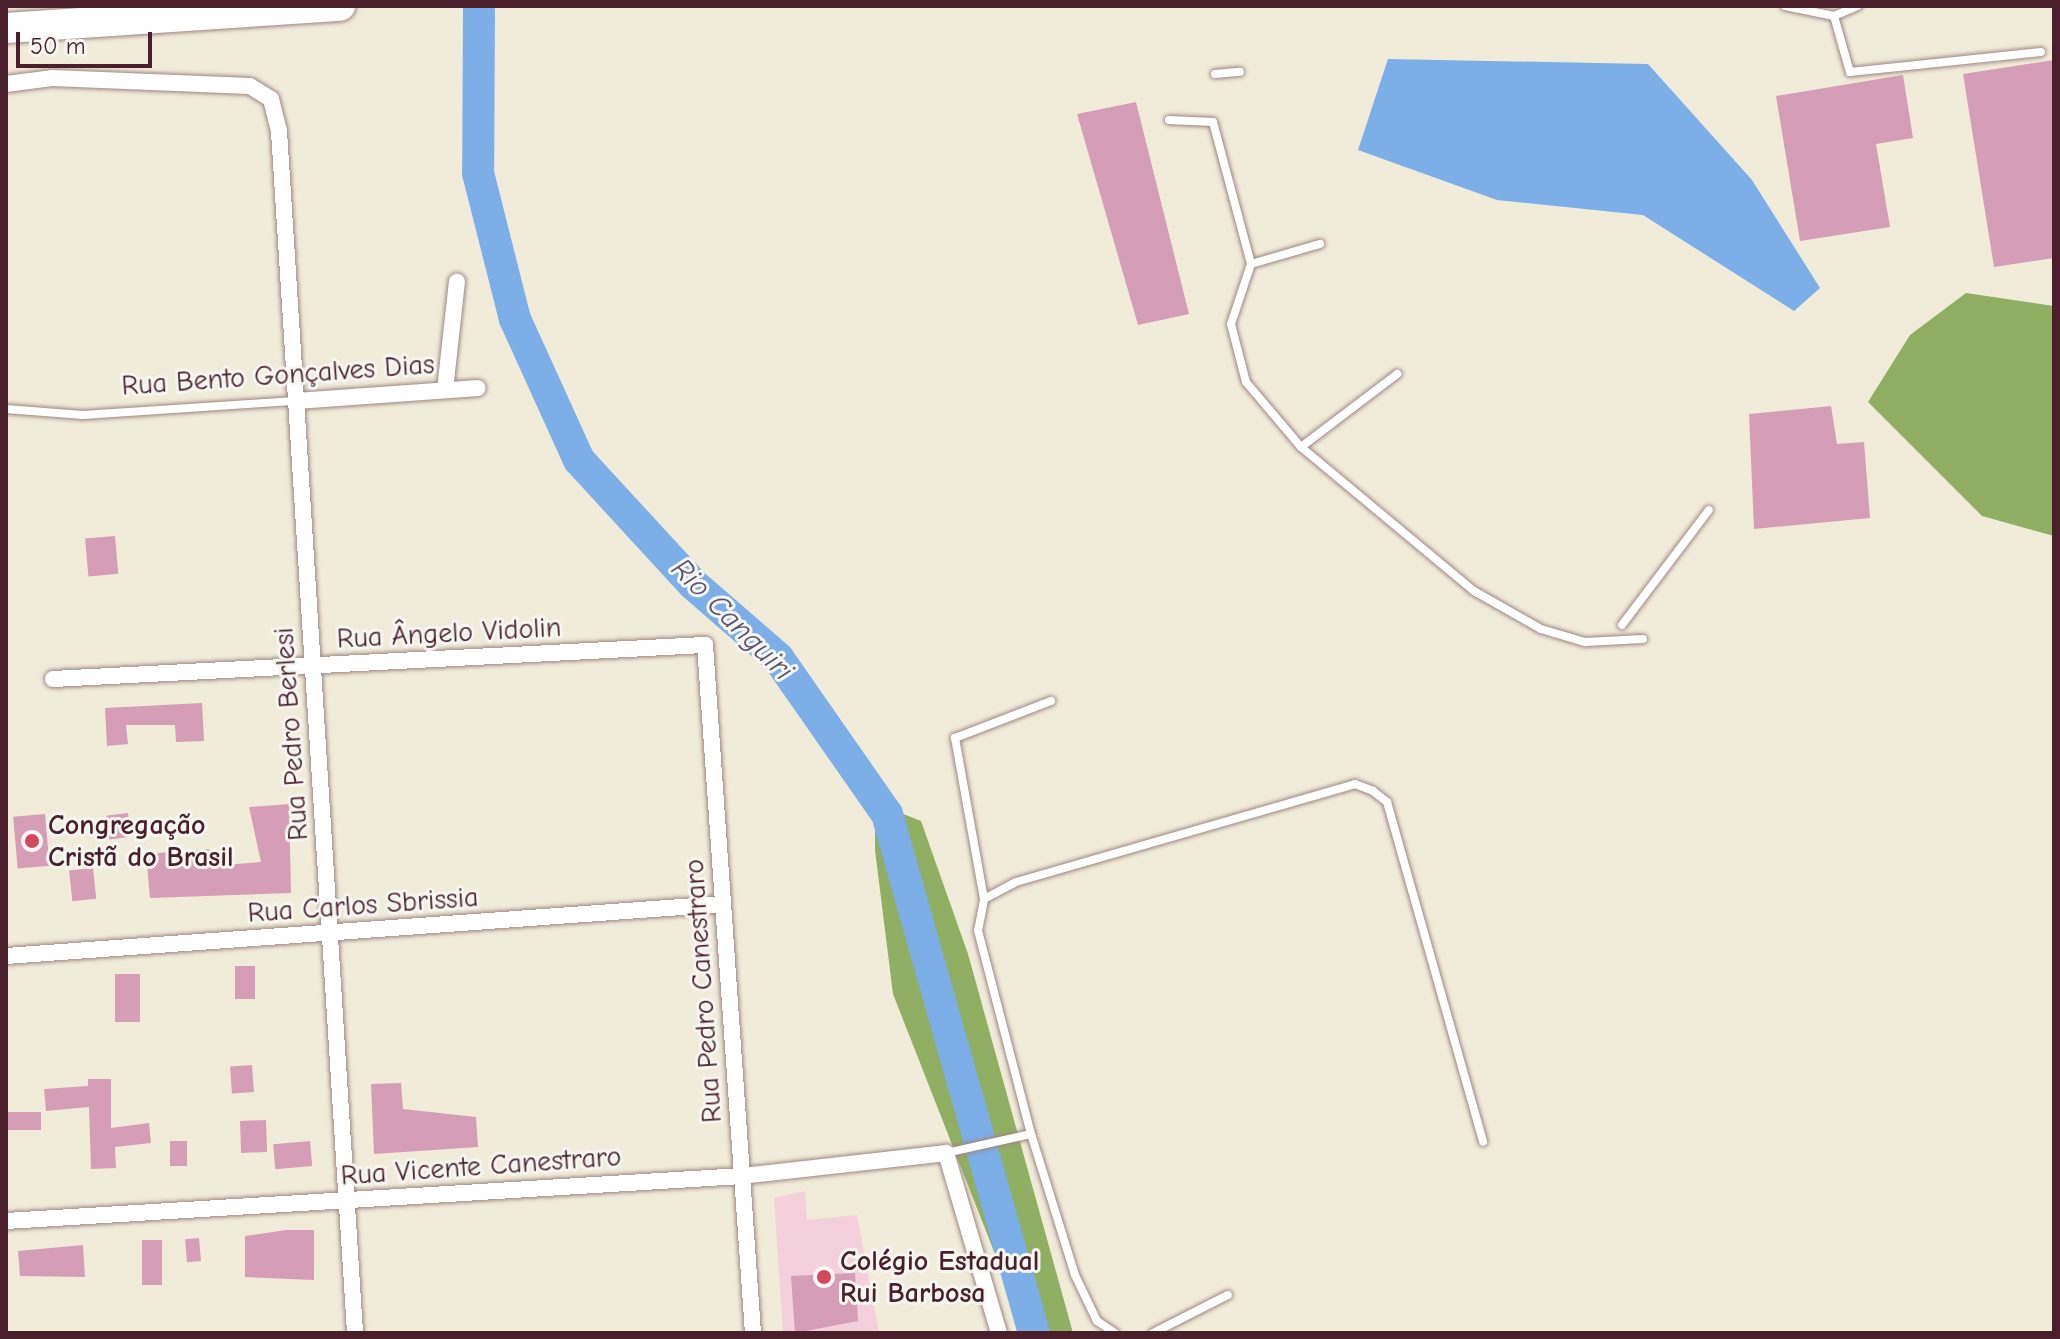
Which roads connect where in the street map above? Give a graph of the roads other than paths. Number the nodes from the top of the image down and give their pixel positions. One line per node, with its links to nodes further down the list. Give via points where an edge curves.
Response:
1 (340, 6): 5 (highway)
2 (1785, 6): 4 (lane)
3 (1858, 6): 4 (lane)
4 (1834, 16): 6 (lane, via 1850,72)
5 (6, 28)
6 (2041, 52)
7 (1240, 72): 8 (lane)
8 (1215, 74)
9 (6, 84): 17 (street, Rua Pedro Berlesi, via 52,78 250,86 271,99 279,131)
10 (1169, 120): 12 (lane, via 1213,122)
11 (1320, 244): 12 (lane)
12 (1251, 264): 19 (lane, via 1231,324 1246,382)
13 (457, 282): 16 (street)
14 (1397, 374): 19 (lane)
15 (478, 388): 16 (street, Rua Bento Gonçalves Dias)
16 (445, 390): 17 (street, Rua Bento Gonçalves Dias)
17 (297, 401): 18 (lane, Rua Bento Gonçalves Dias, via 83,415); 24 (street, Rua Pedro Berlesi)
18 (6, 409)
19 (1301, 447): 22 (lane, via 1474,591 1528,622 1585,642)
20 (1709, 510): 21 (lane)
21 (1622, 625)
22 (1643, 639)
23 (705, 645): 24 (street, Rua Ângelo Vidolin); 28 (street, Rua Pedro Canestraro)
24 (313, 667): 25 (street, Rua Ângelo Vidolin); 29 (street, Rua Pedro Berlesi)
25 (53, 679)
26 (1051, 701): 27 (lane, via 955,738)
27 (984, 899): 31 (lane, via 978,931); 32 (lane, via 1016,882 1355,784 1373,791 1387,802)
28 (723, 904): 29 (street, Rua Carlos Sbrissia); 34 (street, Rua Pedro Canestraro)
29 (330, 934): 30 (street, Rua Carlos Sbrissia); 35 (street, Rua Pedro Berlesi)
30 (6, 956)
31 (1031, 1134): 33 (lane); 41 (lane, via 1075,1275 1097,1321)
32 (1483, 1142)
33 (952, 1152): 34 (street, Rua Vicente Canestraro); 40 (street)
34 (742, 1176): 35 (street, Rua Vicente Canestraro); 39 (street, Rua Pedro Canestraro)
35 (346, 1200): 36 (street, Rua Vicente Canestraro); 38 (street, Rua Pedro Berlesi)
36 (6, 1221)
37 (1228, 1295): 42 (lane)
38 (355, 1333)
39 (753, 1333)
40 (999, 1333)
41 (1115, 1333)
42 (1153, 1333)

